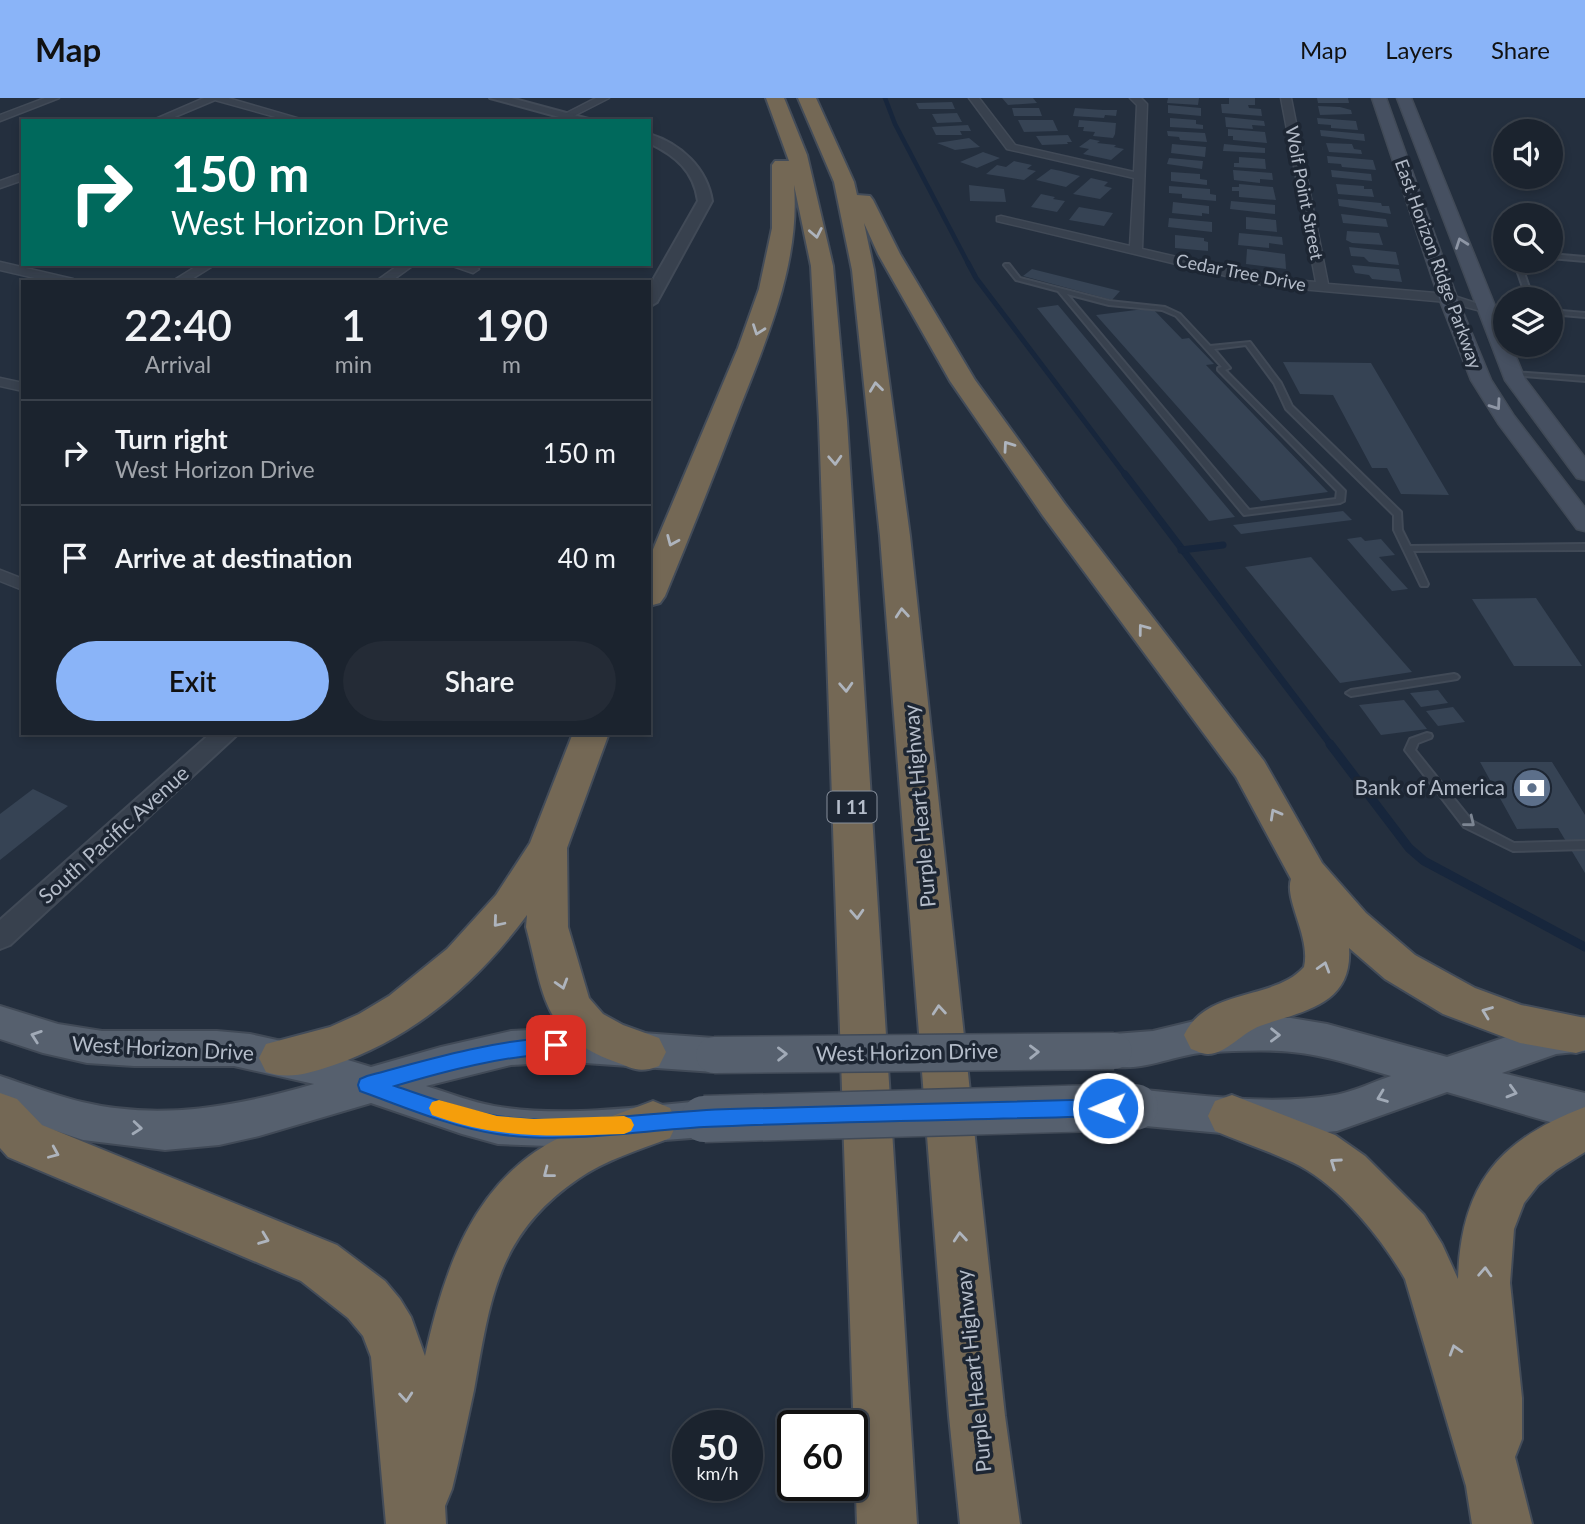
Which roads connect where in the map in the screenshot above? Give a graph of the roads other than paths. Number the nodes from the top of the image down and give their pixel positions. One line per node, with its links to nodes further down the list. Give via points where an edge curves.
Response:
1 (54, 98): 13 (street)
2 (212, 98): 16 (street)
3 (217, 98): 17 (street)
4 (496, 98): 15 (street)
5 (604, 98): 15 (street)
6 (773, 98): 57 (highway, one-way to 57, via 785,208 772,289); 82 (highway, I 11, one-way to 82, via 797,155 822,266)
7 (807, 98): 21 (highway, Purple Heart Highway)
8 (974, 98): 19 (street, via 1011,147)
9 (1135, 98): 19 (street, via 1142,104)
10 (1286, 98): 37 (street, Wolf Point Street)
11 (1379, 98): 40 (main road, East Horizon Ridge Parkway)
12 (1404, 98): 41 (main road, East Horizon Ridge Parkway, one-way to 12)
13 (5, 113): 14 (street)
14 (0, 118)
15 (562, 118)
16 (161, 119)
17 (295, 119)
18 (651, 139): 39 (street, via 683,158 701,178 705,201)
19 (1139, 176): 24 (street)
20 (21, 177): 22 (street)
21 (844, 182): 65 (highway, one-way to 21, via 1251,770 962,381 863,200); 83 (highway, Purple Heart Highway, one-way to 21, via 895,536 863,270)
22 (0, 185)
23 (1001, 219): 24 (street, Cedar Tree Drive)
24 (1136, 251): 37 (street, Cedar Tree Drive, via 1268,282)
25 (1563, 257): 27 (lane)
26 (21, 259): 29 (street)
27 (1585, 259)
28 (1007, 265): 38 (lane, via 1018,279)
29 (2, 266): 34 (street)
30 (206, 266): 35 (street)
31 (406, 266): 36 (street)
32 (461, 266): 33 (street)
33 (473, 269)
34 (61, 280)
35 (181, 280)
36 (384, 280)
37 (1323, 288): 40 (street, Cedar Tree Drive)
38 (1060, 290): 45 (lane, via 1109,303 1163,308 1178,315); 45 (lane, via 1247,513 1340,501 1340,491 1220,369 1227,368)
39 (651, 298)
40 (1448, 298): 41 (street, Cedar Tree Drive); 51 (main road, East Horizon Ridge Parkway, one-way to 51, via 1488,394)
41 (1485, 307): 42 (lane); 46 (main road, East Horizon Ridge Parkway)
42 (1493, 308)
43 (1563, 313): 44 (lane)
44 (1585, 315)
45 (1209, 348): 53 (lane, via 1248,342 1289,407 1398,514 1398,530)
46 (1513, 374): 47 (lane); 50 (main road, East Horizon Ridge Parkway)
47 (1585, 379)
48 (0, 382): 49 (street)
49 (21, 387)
50 (1585, 473)
51 (1585, 524)
52 (1585, 547): 53 (lane)
53 (1407, 549): 56 (lane)
54 (0, 576): 55 (street)
55 (21, 584)
56 (1424, 584)
57 (651, 591)
58 (1454, 677): 59 (lane)
59 (1351, 693)
60 (226, 735): 66 (street, South Pacific Avenue)
61 (590, 735): 63 (highway)
62 (1427, 736): 64 (lane, one-way to 64, via 1415,741 1410,750 1468,824 1513,847)
63 (549, 845): 70 (highway, one-way to 70, via 547,927 570,1007 587,1027); 71 (highway, one-way to 71, via 500,919 426,992 359,1035 316,1052)
64 (1585, 845)
65 (1308, 874): 68 (highway, one-way to 65, via 1520,1024 1429,985 1351,925); 69 (highway, one-way to 65, via 1243,1013 1311,989 1326,970 1328,955)
66 (0, 937)
67 (0, 1022): 71 (main road, West Horizon Drive, one-way to 67, via 202,1046 85,1046 37,1037)
68 (1581, 1034): 72 (main road, West Horizon Drive, via 1556,1037)
69 (1207, 1035): 70 (main road, West Horizon Drive, one-way to 69, bridge, via 1114,1051 1153,1048); 72 (main road, West Horizon Drive, one-way to 72, via 1291,1035)
70 (643, 1052): 73 (main road, West Horizon Drive, via 540,1044 475,1055)
71 (282, 1058): 73 (main road, West Horizon Drive)
72 (1446, 1074): 75 (main road, West Horizon Drive, one-way to 75); 77 (main road, West Horizon Drive, one-way to 77, via 1337,1113)
73 (367, 1085): 74 (main road, West Horizon Drive, one-way to 73, via 83,1121 165,1131 259,1118); 78 (main road, West Horizon Drive, via 497,1125 575,1128)
74 (0, 1094)
75 (1585, 1111)
76 (0, 1114): 81 (highway, one-way to 81, via 25,1141 318,1263 370,1303 389,1328 401,1359)
77 (1233, 1116): 78 (main road, West Horizon Drive, bridge, via 1135,1107); 80 (highway, one-way to 77, via 1439,1297 1406,1232 1368,1191 1318,1152)
78 (653, 1123): 81 (highway, one-way to 81, via 560,1163 521,1195 491,1231 460,1312)
79 (1585, 1129): 80 (highway, one-way to 79, via 1493,1358 1484,1281 1492,1222 1498,1197 1534,1155)
80 (1498, 1505)
81 (416, 1521)
82 (887, 1524)
83 (990, 1524)

